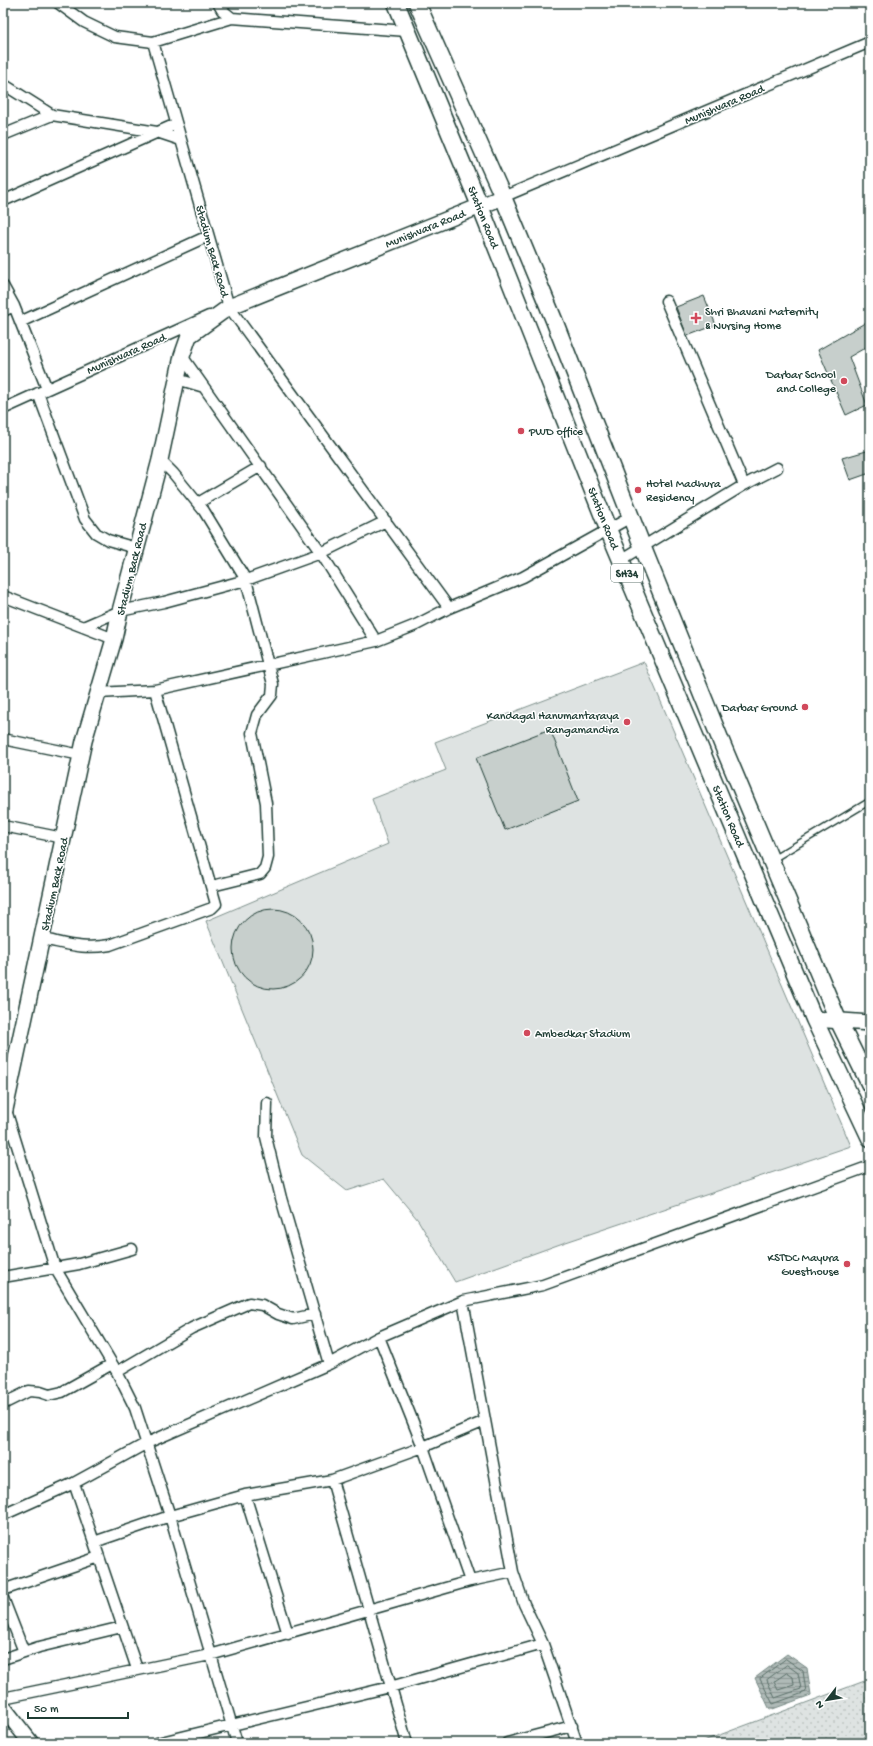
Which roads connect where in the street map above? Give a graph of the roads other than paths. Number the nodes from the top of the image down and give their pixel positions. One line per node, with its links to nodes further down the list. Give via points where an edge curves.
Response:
1 (58, 3): 7 (street, via 84,22 115,37)
2 (218, 3): 5 (street)
3 (396, 3): 6 (main road, Station Road / SH34)
4 (417, 3): 15 (main road, Station Road / SH34)
5 (232, 18): 6 (street); 7 (street)
6 (407, 31): 17 (main road, Station Road / SH34)
7 (153, 42): 11 (street, Stadium Back Road)
8 (870, 42): 15 (street, Munishvara Road)
9 (3, 84): 10 (street)
10 (52, 115): 12 (street); 13 (street)
11 (176, 124): 12 (street); 14 (street, Stadium Back Road)
12 (157, 132): 14 (street); 16 (street)
13 (3, 134)
14 (181, 140): 18 (street, Stadium Back Road)
15 (503, 197): 17 (street, Munishvara Road); 35 (main road, Station Road / SH34)
16 (3, 201)
17 (480, 206): 22 (street, Munishvara Road); 37 (main road, Station Road / SH34)
18 (208, 236): 22 (street, Stadium Back Road); 24 (street)
19 (3, 286): 21 (street)
20 (666, 301): 33 (street)
21 (14, 306): 23 (street); 24 (street)
22 (229, 307): 25 (street, Stadium Back Road, via 189,336); 28 (street, Munishvara Road); 36 (street)
23 (3, 311)
24 (20, 322): 28 (street)
25 (182, 356): 26 (street, Stadium Back Road); 27 (street)
26 (177, 379): 27 (street); 30 (street, Stadium Back Road)
27 (204, 387): 31 (street)
28 (43, 391): 29 (street, Munishvara Road); 38 (street, via 85,518 96,533 108,540)
29 (3, 409)
30 (160, 460): 34 (street); 38 (street, Stadium Back Road)
31 (261, 466): 34 (street); 40 (street)
32 (776, 468): 33 (street)
33 (744, 486): 39 (street)
34 (198, 503): 42 (street)
35 (631, 517): 37 (street); 39 (main road, Station Road / SH34)
36 (386, 521): 40 (street); 44 (street)
37 (608, 529): 41 (main road, Station Road / SH34); 44 (street, via 523,577)
38 (136, 548): 45 (street, Stadium Back Road)
39 (643, 548): 41 (street); 57 (main road, Station Road / SH34, via 722,746)
40 (322, 553): 42 (street); 48 (street)
41 (621, 560): 60 (main road, Station Road / SH34)
42 (246, 580): 45 (street); 49 (street)
43 (3, 596): 46 (street)
44 (449, 608): 48 (street)
45 (120, 611): 46 (street); 47 (street, Stadium Back Road)
46 (83, 627): 47 (street)
47 (114, 639): 51 (street, Stadium Back Road)
48 (376, 641): 49 (street)
49 (267, 665): 50 (street); 58 (street, via 273,684 272,695 257,715 252,733 266,803 267,862 260,874)
50 (155, 690): 51 (street); 58 (street)
51 (98, 693): 53 (street, Stadium Back Road)
52 (3, 739): 53 (street)
53 (81, 755): 56 (street, Stadium Back Road)
54 (870, 801): 57 (lane)
55 (3, 826): 56 (street)
56 (64, 838): 59 (street, Stadium Back Road)
57 (771, 860): 61 (main road, Station Road / SH34)
58 (212, 886): 59 (street, via 216,904 212,908 110,945 94,948)
59 (42, 939): 65 (street, Stadium Back Road)
60 (814, 1019): 61 (street); 66 (main road, Station Road / SH34)
61 (838, 1020): 62 (street); 63 (main road, Station Road / SH34)
62 (870, 1023)
63 (870, 1086)
64 (267, 1103): 72 (street, via 266,1137)
65 (4, 1115): 69 (street)
66 (870, 1138)
67 (870, 1166): 71 (street, via 543,1285)
68 (132, 1249): 69 (street)
69 (55, 1268): 70 (street); 75 (street)
70 (3, 1277)
71 (463, 1301): 73 (street); 77 (street)
72 (315, 1314): 74 (street); 75 (street, via 293,1319 249,1303 192,1328)
73 (379, 1338): 74 (street); 79 (street)
74 (330, 1364): 78 (street)
75 (114, 1368): 76 (street, via 62,1392 49,1396 29,1391); 78 (street, via 134,1408)
76 (3, 1404)
77 (485, 1421): 79 (street); 87 (street)
78 (147, 1443): 81 (street); 84 (street)
79 (423, 1447): 80 (street); 88 (street)
80 (332, 1480): 82 (street); 91 (street)
81 (74, 1483): 83 (street); 85 (street)
82 (245, 1495): 84 (street); 93 (street)
83 (3, 1515)
84 (170, 1516): 85 (street); 96 (street)
85 (94, 1542): 86 (street)
86 (98, 1557): 89 (street); 92 (street)
87 (513, 1572): 88 (street); 94 (street, via 524,1604)
88 (470, 1581): 91 (street)
89 (3, 1590)
90 (3, 1598): 95 (street)
91 (369, 1611): 93 (street); 99 (street)
92 (122, 1627): 95 (street); 98 (street)
93 (288, 1634): 96 (street)
94 (543, 1644): 99 (street); 103 (street)
95 (24, 1652): 97 (street)
96 (210, 1655): 98 (street); 102 (street)
97 (3, 1659)
98 (137, 1670): 100 (street)
99 (390, 1687): 102 (street); 107 (street)
100 (3, 1698)
101 (3, 1707): 104 (street)
102 (231, 1725): 105 (street); 106 (street)
103 (572, 1726): 108 (street); 109 (street)
104 (31, 1743)
105 (157, 1743)
106 (237, 1743)
107 (407, 1743)
108 (507, 1743)
109 (576, 1743)

